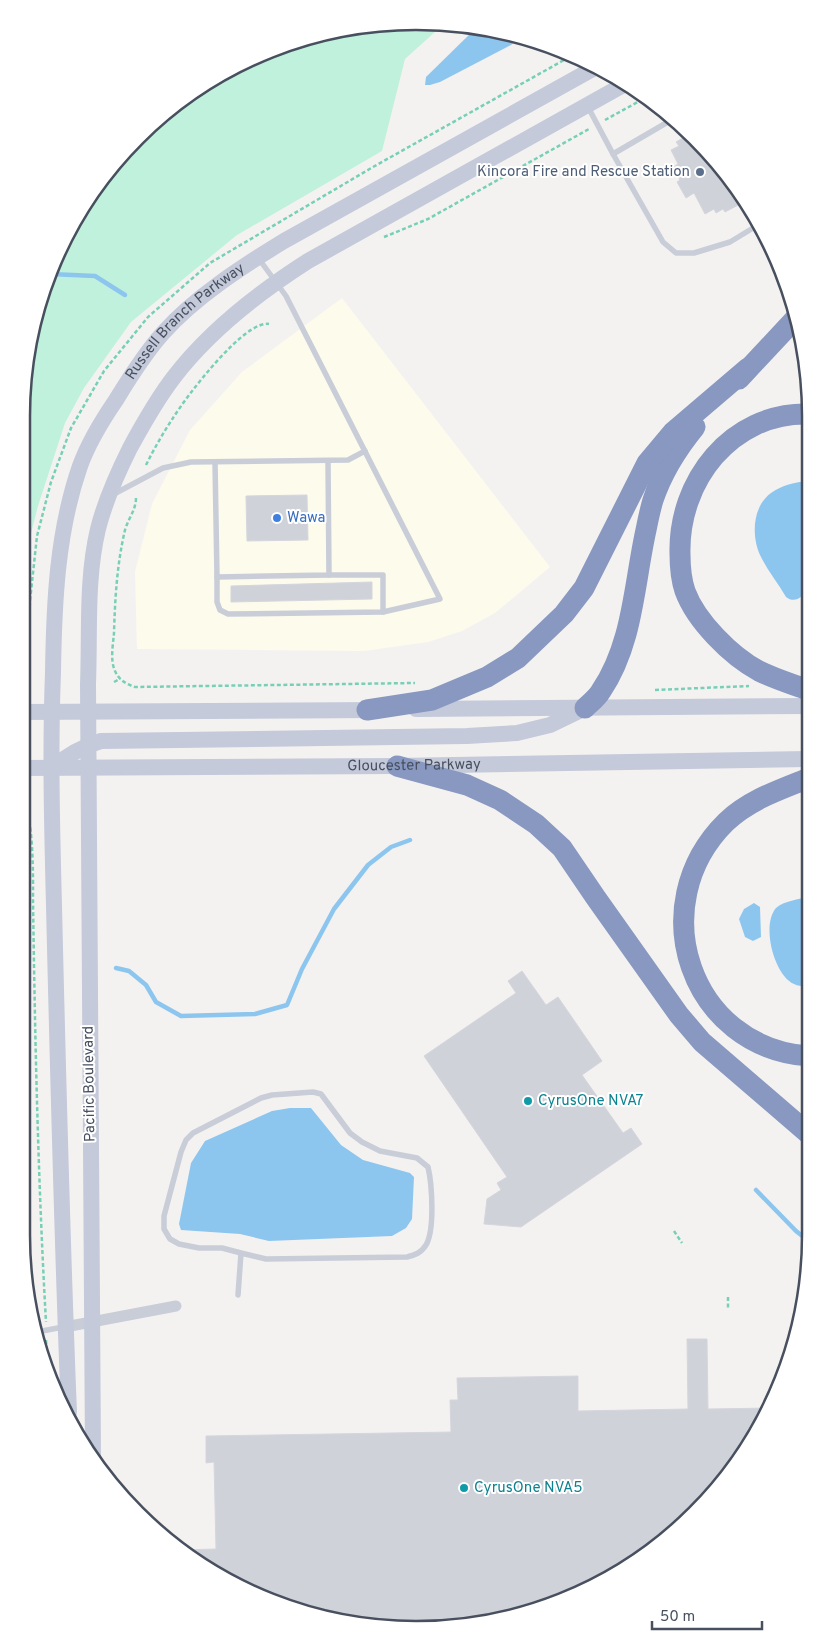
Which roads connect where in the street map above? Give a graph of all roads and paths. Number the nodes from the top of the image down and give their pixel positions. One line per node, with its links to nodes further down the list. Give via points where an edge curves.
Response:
1 (589, 71): 10 (main road, Russell Branch Parkway)
2 (619, 88): 4 (main road, Russell Branch Parkway)
3 (639, 101): 6 (path)
4 (587, 105): 6 (lane); 11 (main road, Russell Branch Parkway)
5 (666, 122): 7 (lane)
6 (598, 124): 7 (lane); 9 (path, via 428,219)
7 (613, 154): 8 (lane, via 663,242 676,253 694,253 730,242)
8 (753, 228)
9 (376, 241)
10 (258, 257): 11 (lane); 36 (main road, Russell Branch Parkway, via 196,302 164,332 111,407 81,464 64,526 54,614)
11 (276, 281): 18 (lane); 22 (main road, Russell Branch Parkway, via 220,327 174,377 143,424 116,476)
12 (264, 318): 13 (path)
13 (264, 323): 15 (path); 21 (path, via 244,334 210,368 173,418)
14 (791, 323): 16 (highway)
15 (269, 324)
16 (748, 368): 34 (highway, via 680,445 666,470 653,500 618,661 600,692); 35 (highway, via 673,432 647,463 584,588 564,614 525,652 487,677 432,700)
17 (802, 414): 31 (highway, via 768,419 746,429 705,467 692,490 683,518 680,571 685,592 712,633 757,670)
18 (365, 451): 19 (lane, via 348,460); 26 (lane, via 440,600)
19 (328, 461): 20 (lane); 24 (lane)
20 (215, 462): 22 (lane, via 191,462 163,468); 25 (lane)
21 (146, 466)
22 (109, 497): 38 (main road, Russell Branch Parkway, via 98,530 91,577)
23 (136, 498): 27 (path, via 126,530 116,585 113,663)
24 (329, 575): 25 (lane); 26 (lane, via 383,574)
25 (217, 577): 26 (lane, via 217,602 220,610 228,614)
26 (383, 612)
27 (120, 679): 28 (path); 29 (path, via 135,687)
28 (114, 682)
29 (422, 682)
30 (749, 686): 32 (path)
31 (802, 688)
32 (654, 690)
33 (802, 706): 34 (main road)
34 (585, 708): 35 (main road); 39 (main road, via 550,725 517,733 389,738 129,740)
35 (367, 710): 38 (main road)
36 (51, 711): 37 (main road); 38 (main road); 44 (main road, Russell Branch Parkway)
37 (30, 712)
38 (87, 712): 39 (main road, Pacific Boulevard)
39 (88, 745): 43 (main road, Pacific Boulevard); 44 (main road)
40 (802, 759): 41 (main road, Gloucester Parkway)
41 (397, 766): 43 (main road, Gloucester Parkway); 48 (highway, via 467,785 500,800 543,830 562,848 679,1015 702,1042)
42 (30, 768): 44 (main road, Gloucester Parkway)
43 (88, 768): 44 (main road, Gloucester Parkway); 56 (main road, Pacific Boulevard)
44 (51, 769): 57 (main road, Pacific Boulevard)
45 (802, 781): 47 (highway, via 749,803 726,822 707,844 694,867 682,916 684,945 691,969 717,1012 740,1033 766,1047)
46 (30, 820): 58 (path, via 35,1064)
47 (802, 1056)
48 (802, 1127)
49 (674, 1231): 50 (path)
50 (682, 1243)
51 (241, 1253): 51 (lane, via 266,1259 406,1257 418,1253 429,1237 432,1203 428,1167 417,1158 380,1151 362,1142 350,1133 320,1094 261,1098 193,1133 186,1140 164,1216 164,1229 170,1239 179,1244); 52 (lane)
52 (238, 1295)
53 (728, 1297): 55 (path)
54 (176, 1306): 56 (street)
55 (728, 1310)
56 (92, 1322): 57 (street); 62 (main road, Pacific Boulevard)
57 (65, 1327): 58 (lane); 61 (main road, Pacific Boulevard)
58 (46, 1330): 59 (lane); 60 (path)
59 (42, 1331)
60 (47, 1348)
61 (69, 1403)
62 (92, 1444)

